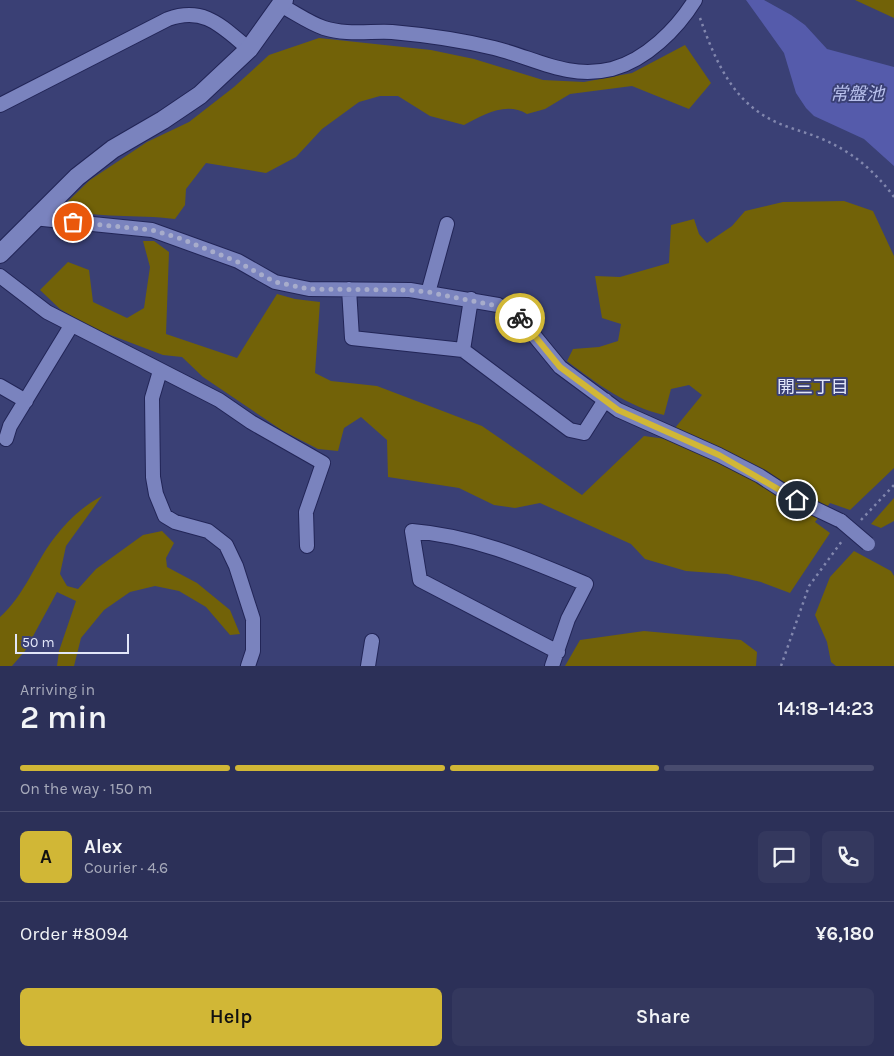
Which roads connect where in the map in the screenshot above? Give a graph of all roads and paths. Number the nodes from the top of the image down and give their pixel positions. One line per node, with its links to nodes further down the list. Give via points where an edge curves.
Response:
1 (695, 1): 2 (street, via 676,26 655,45 613,69 592,72 570,72 496,49 456,41 392,32 325,28); 5 (path, via 716,60 746,102 772,120 852,155 874,171)
2 (282, 3): 3 (street)
3 (249, 49): 4 (street, via 217,23 184,13); 6 (street, via 200,95 112,149 77,176)
4 (0, 105)
5 (894, 197)
6 (33, 218): 8 (street); 10 (street, via 152,230 238,262 275,282 309,289)
7 (447, 224): 11 (street)
8 (0, 254)
9 (0, 276): 13 (street)
10 (349, 288): 11 (street); 14 (street, via 352,338)
11 (428, 292): 12 (street)
12 (471, 299): 14 (street); 17 (street, via 498,306 520,317 560,367)
13 (71, 326): 15 (street); 18 (street)
14 (463, 350): 17 (street, via 570,430 584,433)
15 (160, 371): 24 (street, via 219,400 323,463 306,512); 27 (street, via 152,398 156,494 165,516 208,531 226,544 253,619 253,651)
16 (0, 386): 18 (street)
17 (606, 400): 23 (street, bridge, via 618,410 719,455 841,521)
18 (26, 401): 19 (street, via 10,426)
19 (6, 439)
20 (894, 485): 21 (path)
21 (860, 522)
22 (846, 536): 30 (path, via 809,586)
23 (868, 544)
24 (307, 546)
25 (372, 641): 28 (street)
26 (558, 652): 26 (street, via 568,619 586,584 522,556 481,543 412,531 420,580); 29 (street)
27 (248, 666)
28 (368, 666)
29 (552, 666)
30 (781, 666)

